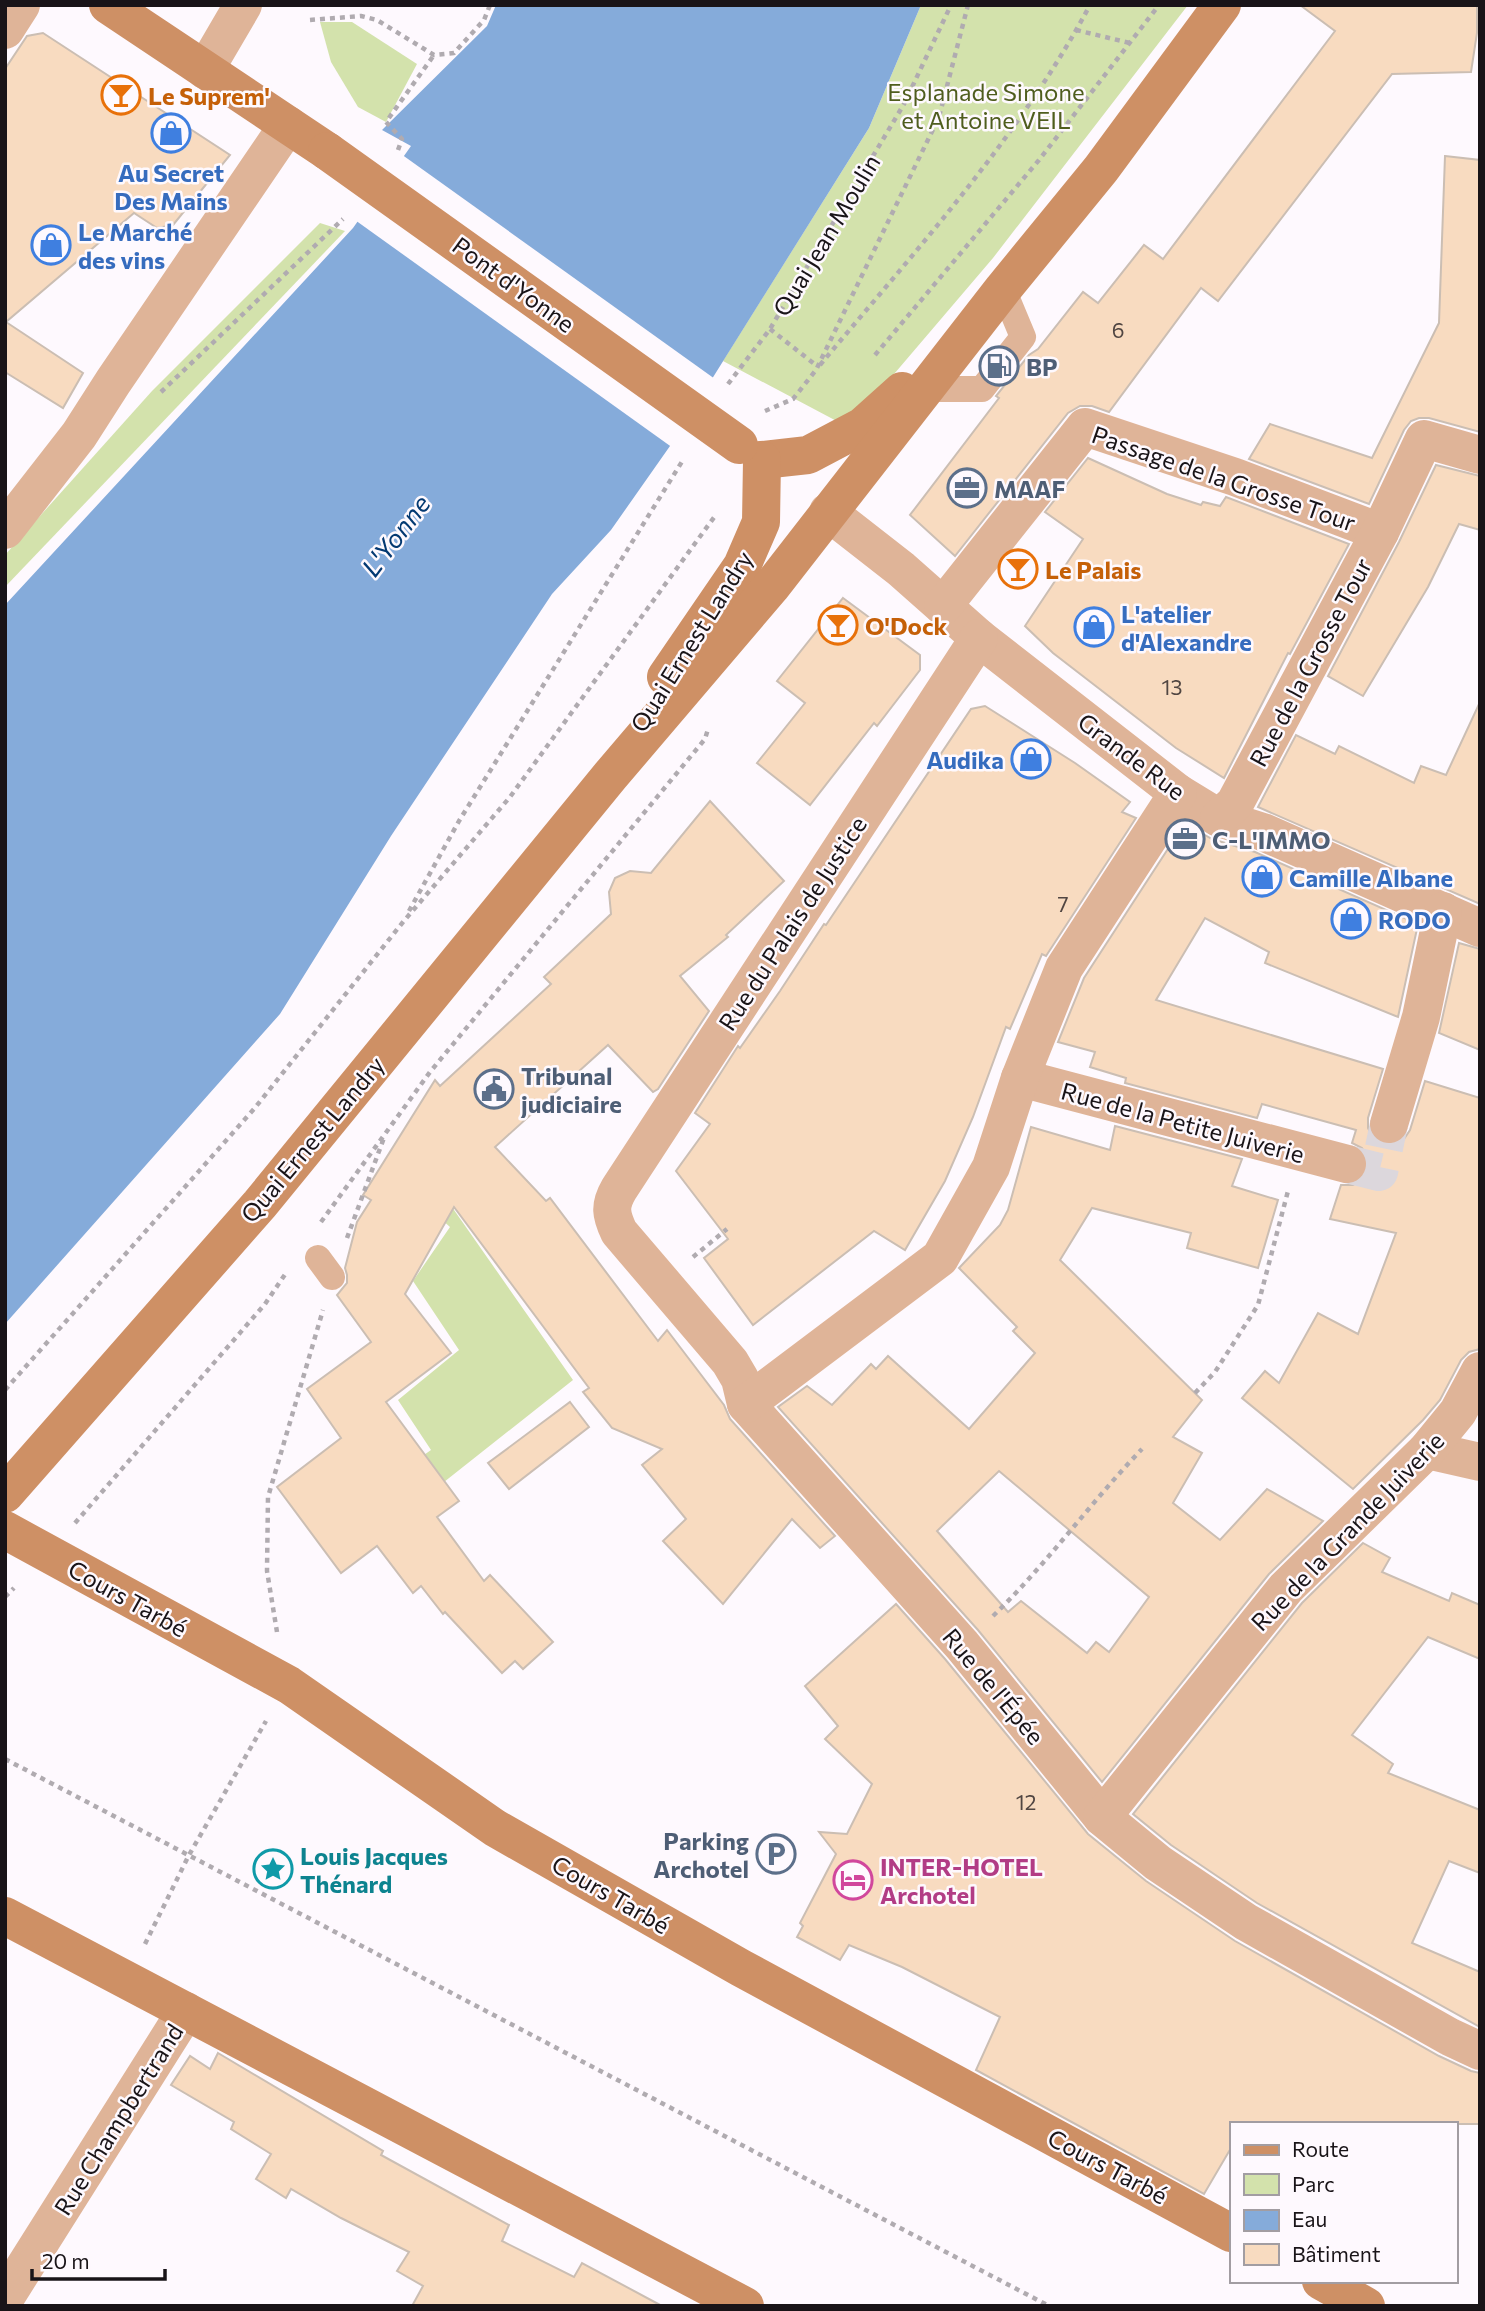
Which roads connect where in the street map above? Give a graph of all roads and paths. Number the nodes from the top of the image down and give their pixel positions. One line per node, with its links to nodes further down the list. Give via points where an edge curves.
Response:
1 (21, 5): 11 (street)
2 (108, 5): 15 (main road, Pont d'Yonne)
3 (243, 5): 15 (street)
4 (490, 5): 14 (path, via 484,20 454,53)
5 (951, 5): 21 (path, Quai Jean Moulin, via 904,104)
6 (968, 5): 23 (path, via 939,117)
7 (1090, 5): 12 (path)
8 (1159, 5): 13 (path)
9 (1222, 5): 19 (main road, via 1101,169)
10 (310, 20): 14 (path, via 361,16 377,20)
11 (5, 30)
12 (1076, 30): 13 (path); 23 (path, via 1044,84 967,188)
13 (1130, 43): 22 (path, via 1039,160)
14 (433, 55): 17 (path, via 386,122 402,139)
15 (205, 70): 16 (main road, Pont d'Yonne)
16 (288, 125): 28 (main road, Pont d'Yonne, bridge); 33 (street, via 79,435)
17 (398, 151)
18 (343, 219): 26 (path)
19 (1003, 289): 20 (main road); 25 (lane, via 1023,337 982,389)
20 (975, 327): 25 (main road); 28 (main road, via 863,426 808,455)
21 (770, 329): 23 (path); 24 (path, Quai Jean Moulin)
22 (870, 361)
23 (816, 368): 27 (path, via 793,399)
24 (728, 384)
25 (926, 389): 32 (main road)
26 (154, 398)
27 (779, 404)
28 (749, 452): 38 (main road, Quai Ernest Landry, via 761,522 742,566 660,687)
29 (1480, 455): 34 (street, Rue de la Grosse Tour, via 1424,439)
30 (683, 460): 42 (path, via 460,821)
31 (722, 508): 42 (path, via 510,797)
32 (828, 512): 35 (street, Grande Rue); 38 (main road, Quai Ernest Landry, via 771,587)
33 (5, 530)
34 (1380, 532): 35 (street, Passage de la Grosse Tour, via 1085,427); 40 (street, Rue de la Grosse Tour, via 1235,803)
35 (943, 606): 36 (street, Grande Rue)
36 (979, 638): 39 (street, Grande Rue); 49 (street, Rue du Palais de Justice, via 619,1189)
37 (709, 727): 46 (path, via 705,739)
38 (610, 776): 60 (main road, Quai Ernest Landry, via 261,1204)
39 (1178, 793): 40 (street, Grande Rue); 44 (street, via 1064,968)
40 (1219, 818): 41 (street, Grande Rue, via 1263,832)
41 (1443, 911): 43 (street, Grande Rue); 45 (street, via 1421,1017)
42 (403, 922): 54 (path, via 254,1109)
43 (1480, 928)
44 (1020, 1078): 47 (street, Rue de la Petite Juiverie); 56 (street, via 991,1167 940,1258)
45 (1389, 1124)
46 (387, 1129): 51 (path); 51 (path)
47 (1298, 1153): 48 (street, Rue de la Petite Juiverie); 55 (path, via 1258,1305 1215,1372)
48 (1347, 1164)
49 (611, 1211): 56 (street, Rue de l'Épée, via 619,1232 730,1362)
50 (727, 1229): 52 (path)
51 (314, 1257): 61 (path, via 265,1304); 66 (path, via 268,1497 267,1571 282,1663 297,1673)
52 (688, 1260)
53 (1480, 1371): 58 (street, Rue de la Grande Juiverie, via 1458,1412)
54 (5, 1390)
55 (1195, 1393)
56 (746, 1404): 65 (street, Rue de l'Épée)
57 (1142, 1449): 65 (path, via 1028,1583)
58 (1427, 1450): 59 (street); 68 (street, Rue de la Grande Juiverie, via 1286,1588)
59 (1480, 1462)
60 (5, 1494)
61 (70, 1529)
62 (5, 1530): 66 (main road, Cours Tarbé)
63 (14, 1588): 64 (path)
64 (5, 1597)
65 (962, 1646): 68 (street, Rue de l'Épée)
66 (289, 1685): 69 (path); 74 (main road, Cours Tarbé, via 495,1828 741,1968)
67 (5, 1759): 69 (path)
68 (1102, 1817): 73 (street, Rue de l'Épée, via 1158,1863 1246,1922)
69 (189, 1855): 71 (path); 78 (path)
70 (5, 1916): 72 (main road)
71 (141, 1952)
72 (186, 2011): 76 (street, Rue Champbertrand); 77 (main road)
73 (1480, 2051)
74 (1230, 2232)
75 (1325, 2283): 79 (main road)
76 (5, 2298)
77 (745, 2306)
78 (1049, 2306)
79 (1366, 2306)

